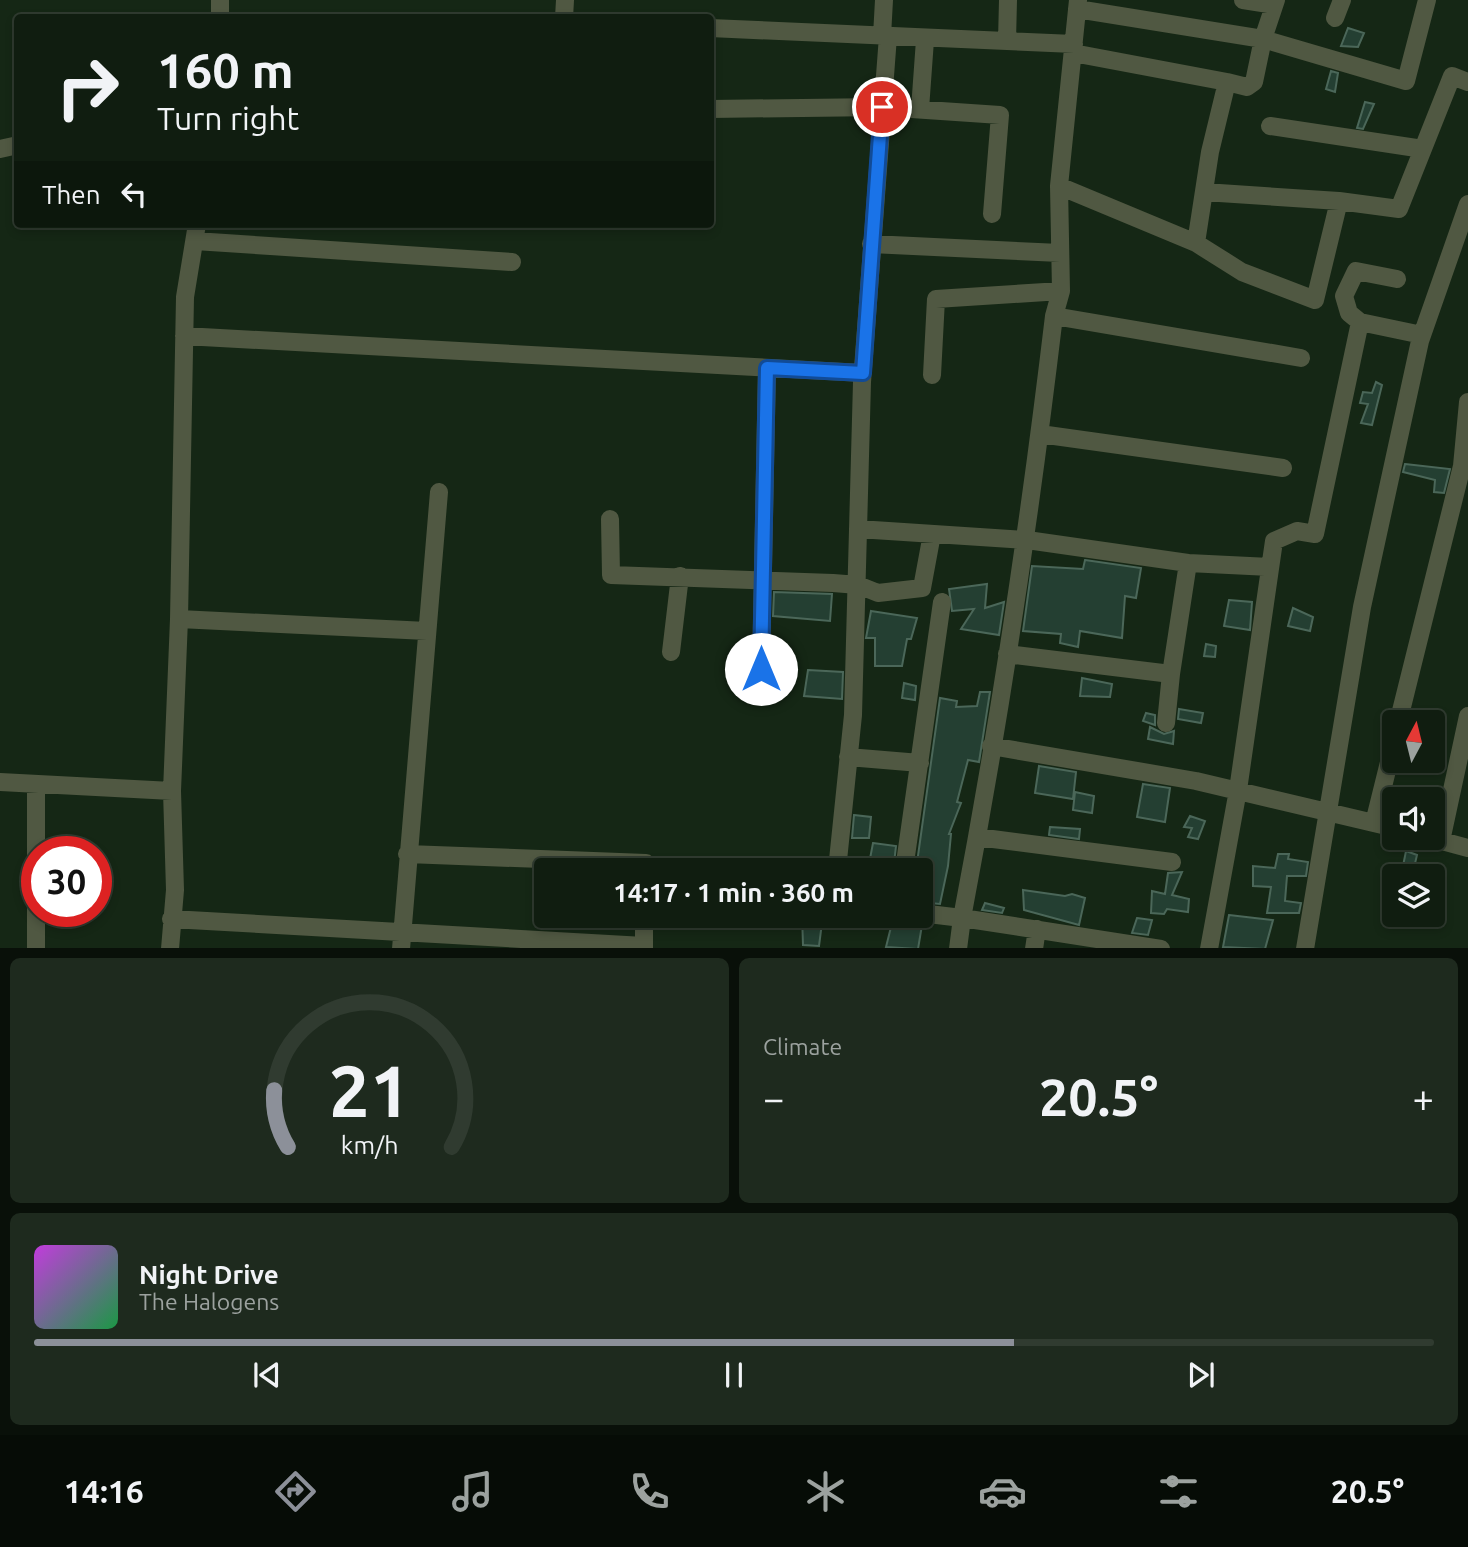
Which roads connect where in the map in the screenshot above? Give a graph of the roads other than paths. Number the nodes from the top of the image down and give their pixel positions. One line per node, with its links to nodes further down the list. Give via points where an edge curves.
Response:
1 (884, 0): 10 (street)
2 (1008, 0): 13 (street)
3 (1243, 0): 6 (street)
4 (1342, 0): 8 (street)
5 (1427, 0): 11 (street, via 1406,81)
6 (1275, 3): 11 (street)
7 (1078, 5): 11 (street); 14 (street)
8 (1335, 18)
9 (714, 28): 10 (street)
10 (885, 36): 12 (street); 17 (street)
11 (1263, 39): 15 (street, via 1254,82 1247,86)
12 (925, 40): 13 (street); 19 (street)
13 (1007, 41): 14 (street)
14 (1074, 49): 15 (street); 22 (street)
15 (1227, 82): 23 (street)
16 (1468, 82): 21 (street, via 1452,76)
17 (882, 107): 18 (street); 19 (street); 29 (street)
18 (714, 109)
19 (920, 109): 26 (street, via 1000,115)
20 (1270, 126): 21 (street)
21 (1423, 149): 24 (street, via 1399,209)
22 (1059, 186): 28 (street); 30 (street)
23 (1204, 192): 24 (street); 28 (street)
24 (1339, 201): 28 (street, via 1315,300 1242,272)
25 (1468, 204): 36 (street)
26 (992, 214)
27 (196, 232): 31 (street); 37 (street)
28 (1196, 243)
29 (871, 244): 30 (street); 40 (street)
30 (1060, 253): 33 (street)
31 (512, 262)
32 (1397, 279): 35 (street, via 1356,271 1344,296 1349,313)
33 (1061, 291): 34 (street); 41 (street, via 936,299)
34 (1054, 316): 38 (street); 43 (street)
35 (1360, 322): 36 (street); 51 (street, via 1315,534 1297,531 1274,541)
36 (1422, 335): 74 (street, via 1362,607)
37 (184, 336): 39 (street); 56 (street)
38 (1301, 358)
39 (767, 368): 40 (street); 53 (street)
40 (863, 373): 47 (street)
41 (932, 375)
42 (1468, 401): 62 (street, via 1462,466)
43 (1040, 434): 44 (street); 49 (street)
44 (1283, 468)
45 (439, 492): 57 (street)
46 (610, 519): 52 (street, via 611,575)
47 (858, 529): 48 (street); 54 (street)
48 (932, 534): 49 (street); 54 (street, via 922,588 878,593)
49 (1027, 540): 50 (street); 59 (street)
50 (1188, 562): 51 (street); 61 (street)
51 (1270, 567): 71 (street)
52 (680, 576): 53 (street); 58 (street)
53 (762, 579): 54 (street); 60 (street)
54 (858, 585): 66 (street)
55 (942, 602): 67 (street)
56 (179, 619): 57 (street); 72 (street)
57 (427, 631): 80 (street)
58 (671, 652)
59 (1007, 654): 61 (street); 65 (street)
60 (761, 669)
61 (1171, 674): 64 (street)
62 (1401, 710)
63 (1468, 716): 73 (street)
64 (1166, 723)
65 (991, 746): 71 (street); 77 (street)
66 (848, 757): 67 (street); 81 (street)
67 (920, 763): 82 (street)
68 (1386, 774): 75 (street)
69 (0, 782): 70 (street)
70 (36, 786): 72 (street); 92 (street)
71 (1238, 790): 74 (street); 97 (street)
72 (172, 791): 87 (street, via 175,890)
73 (1445, 805)
74 (1329, 811): 75 (street); 98 (street)
75 (1374, 823): 76 (street)
76 (1382, 825)
77 (977, 837): 84 (street); 86 (street)
78 (1445, 842): 79 (street)
79 (1468, 848)
80 (407, 854): 83 (street); 90 (street)
81 (838, 858)
82 (906, 858)
83 (534, 859)
84 (1172, 862)
85 (933, 915): 86 (street)
86 (962, 918): 89 (street); 94 (street)
87 (171, 919): 90 (street); 93 (street)
88 (644, 928): 91 (street)
89 (1037, 929): 95 (street); 96 (street)
90 (402, 941): 91 (street)
91 (644, 947)
92 (36, 948)
93 (170, 948)
94 (958, 948)
95 (1034, 948)
96 (1161, 948)
97 (1209, 948)
98 (1305, 948)

